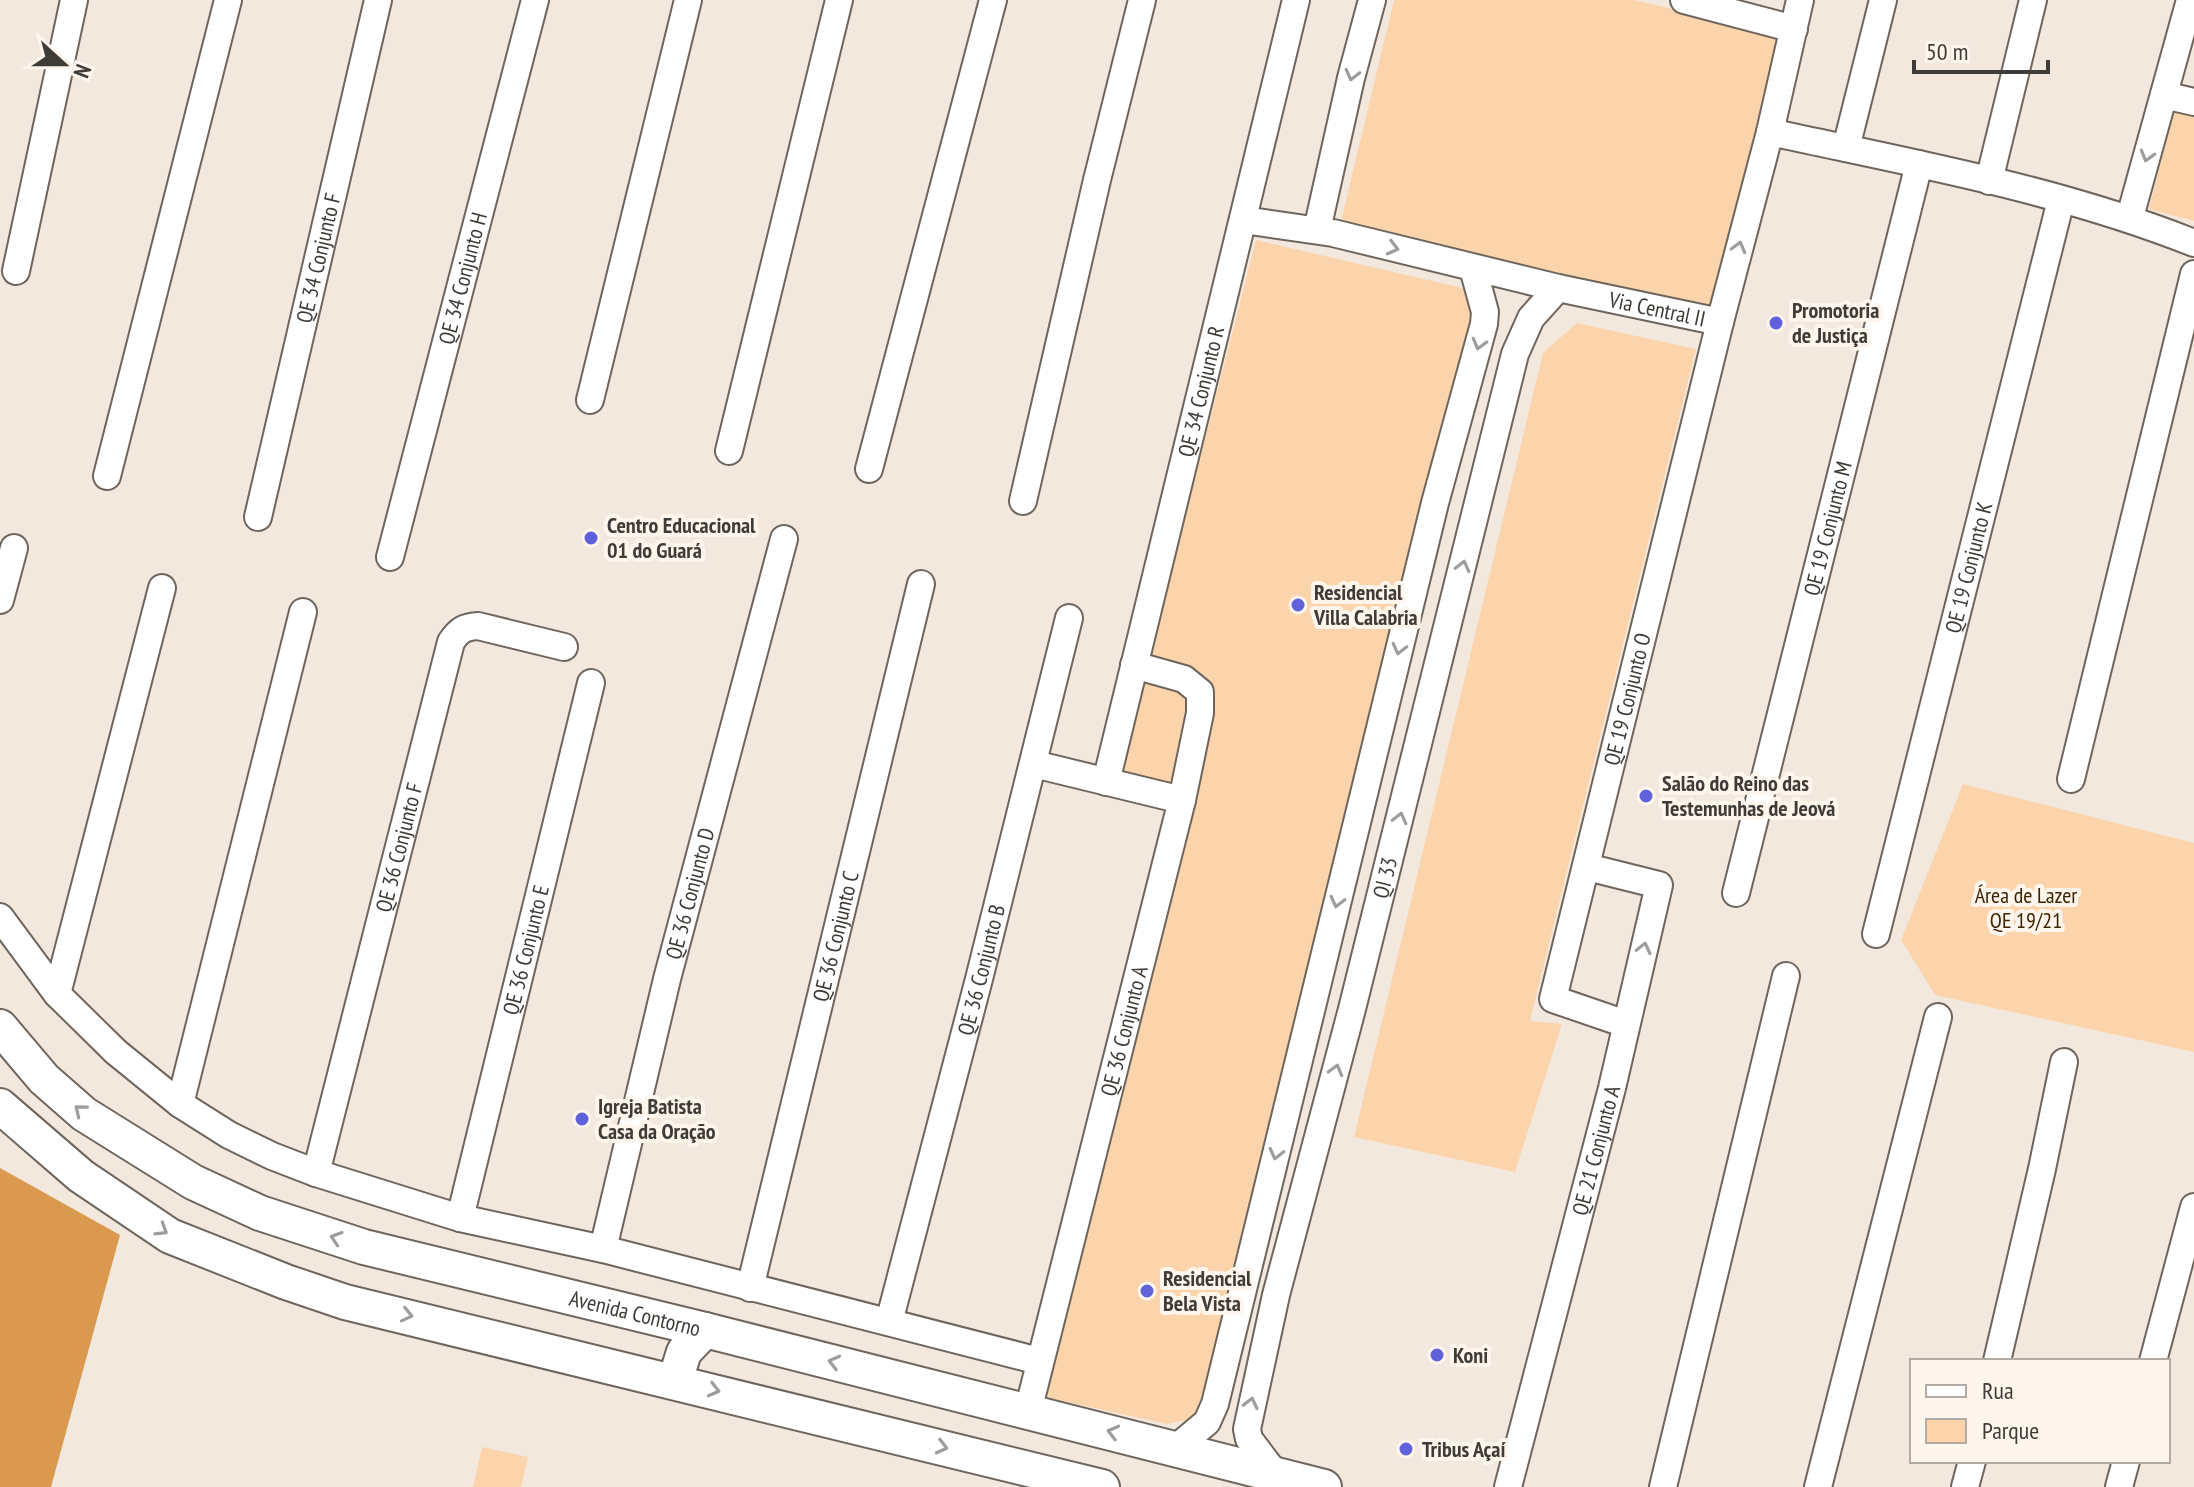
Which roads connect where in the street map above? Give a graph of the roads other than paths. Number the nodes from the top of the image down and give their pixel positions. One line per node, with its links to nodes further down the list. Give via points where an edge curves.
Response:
1 (74, 0): 29 (street)
2 (228, 0): 36 (street)
3 (378, 0): 40 (street, QE 34 Conjunto F)
4 (535, 0): 43 (street, QE 34 Conjunto H)
5 (688, 0): 33 (street)
6 (839, 0): 34 (street)
7 (993, 0): 35 (street)
8 (1142, 0): 37 (street)
9 (1296, 0): 25 (street, QE 34 Conjunto R)
10 (1372, 0): 26 (street, one-way to 26)
11 (1684, 0): 16 (street)
12 (1800, 0): 16 (street, Via Central II)
13 (1883, 0): 20 (street)
14 (2033, 0): 22 (street)
15 (2190, 0): 17 (street)
16 (1794, 29): 19 (street, Via Central II)
17 (2164, 95): 18 (street); 24 (street, one-way to 24)
18 (2194, 102)
19 (1770, 132): 20 (street); 32 (street, Via Central II, one-way to 19)
20 (1846, 148): 21 (street)
21 (1919, 164): 22 (street); 57 (street, QE 19 Conjunto M)
22 (1989, 181): 23 (street)
23 (2061, 200): 24 (street); 59 (street, QE 19 Conjunto K)
24 (2130, 217): 27 (street)
25 (1243, 220): 26 (street, Via Central II); 50 (street, QE 34 Conjunto R)
26 (1317, 230): 28 (street, Via Central II, one-way to 28)
27 (2194, 243)
28 (1473, 268): 31 (street, Via Central II); 38 (street, QI 33, one-way to 38, via 1484,324)
29 (16, 271)
30 (2194, 274): 53 (street)
31 (1558, 288): 32 (street, Via Central II); 39 (street, QI 33, via 1531,318 1515,354)
32 (1720, 322): 56 (street, QE 19 Conjunto O)
33 (590, 400)
34 (729, 451)
35 (869, 469)
36 (107, 476)
37 (1023, 501)
38 (1435, 503): 39 (street); 75 (street, QI 33, one-way to 75)
39 (1476, 514): 77 (street, QI 33, one-way to 39)
40 (258, 517)
41 (784, 539): 73 (street, QE 36 Conjunto D, via 667,979)
42 (14, 548): 46 (street)
43 (390, 557)
44 (921, 584): 76 (street, QE 36 Conjunto C)
45 (162, 588): 61 (street)
46 (0, 600)
47 (303, 612): 66 (street)
48 (1069, 618): 52 (street, QE 36 Conjunto B)
49 (564, 647): 69 (street, QE 36 Conjunto F, via 478,626 465,627 451,642)
50 (1134, 665): 54 (street, QE 34 Conjunto R); 55 (street, QE 36 Conjunto A, via 1184,679 1200,692)
51 (591, 683): 72 (street, QE 36 Conjunto E)
52 (1034, 764): 54 (street); 78 (street, QE 36 Conjunto B)
53 (2071, 779)
54 (1106, 782): 55 (street)
55 (1182, 800): 83 (street, QE 36 Conjunto A)
56 (1587, 867): 63 (street, QE 19 Conjunto O, via 1553,999); 63 (street, QE 21 Conjunto A, one-way to 56, via 1659,885)
57 (1736, 893)
58 (0, 917): 61 (street)
59 (1876, 934)
60 (1786, 976): 95 (street)
61 (57, 994): 66 (street)
62 (1938, 1017): 96 (street)
63 (1626, 1024): 92 (street, QE 21 Conjunto A)
64 (0, 1027): 68 (main road, Avenida Contorno, one-way to 64, via 74,1106)
65 (2064, 1062): 81 (street)
66 (180, 1104): 69 (street, via 244,1142)
67 (0, 1106): 70 (main road)
68 (128, 1142): 70 (main road, via 123,1176 105,1189); 74 (main road, Avenida Contorno, one-way to 68, via 260,1213 193,1182)
69 (316, 1173): 72 (street)
70 (97, 1187): 79 (main road, one-way to 79, via 170,1236 234,1262 345,1302)
71 (2194, 1207): 82 (street)
72 (460, 1218): 73 (street)
73 (603, 1249): 76 (street)
74 (483, 1277): 79 (main road, via 453,1294); 80 (main road, Avenida Contorno)
75 (1244, 1286): 77 (street); 88 (street, QI 33, via 1211,1415)
76 (750, 1288): 78 (street)
77 (1276, 1295): 91 (street, QI 33, one-way to 77, via 1247,1429)
78 (889, 1322): 83 (street)
79 (447, 1325): 85 (main road)
80 (705, 1330): 84 (main road, Avenida Contorno, one-way to 80); 85 (main road, via 684,1352)
81 (1997, 1359)
82 (2154, 1359)
83 (1039, 1361): 86 (street, QE 36 Conjunto A)
84 (890, 1377): 86 (main road, Avenida Contorno); 87 (main road, via 864,1409)
85 (675, 1381): 87 (main road, one-way to 87)
86 (1028, 1411): 88 (main road, Avenida Contorno, one-way to 86)
87 (866, 1427): 93 (main road, one-way to 93)
88 (1176, 1448): 91 (main road, Avenida Contorno)
89 (1971, 1463): 97 (street)
90 (2125, 1463): 98 (street)
91 (1274, 1472): 94 (main road, Avenida Contorno)
92 (1516, 1485)
93 (1102, 1487)
94 (1324, 1487)
95 (1663, 1487)
96 (1818, 1487)
97 (1965, 1487)
98 (2119, 1487)

